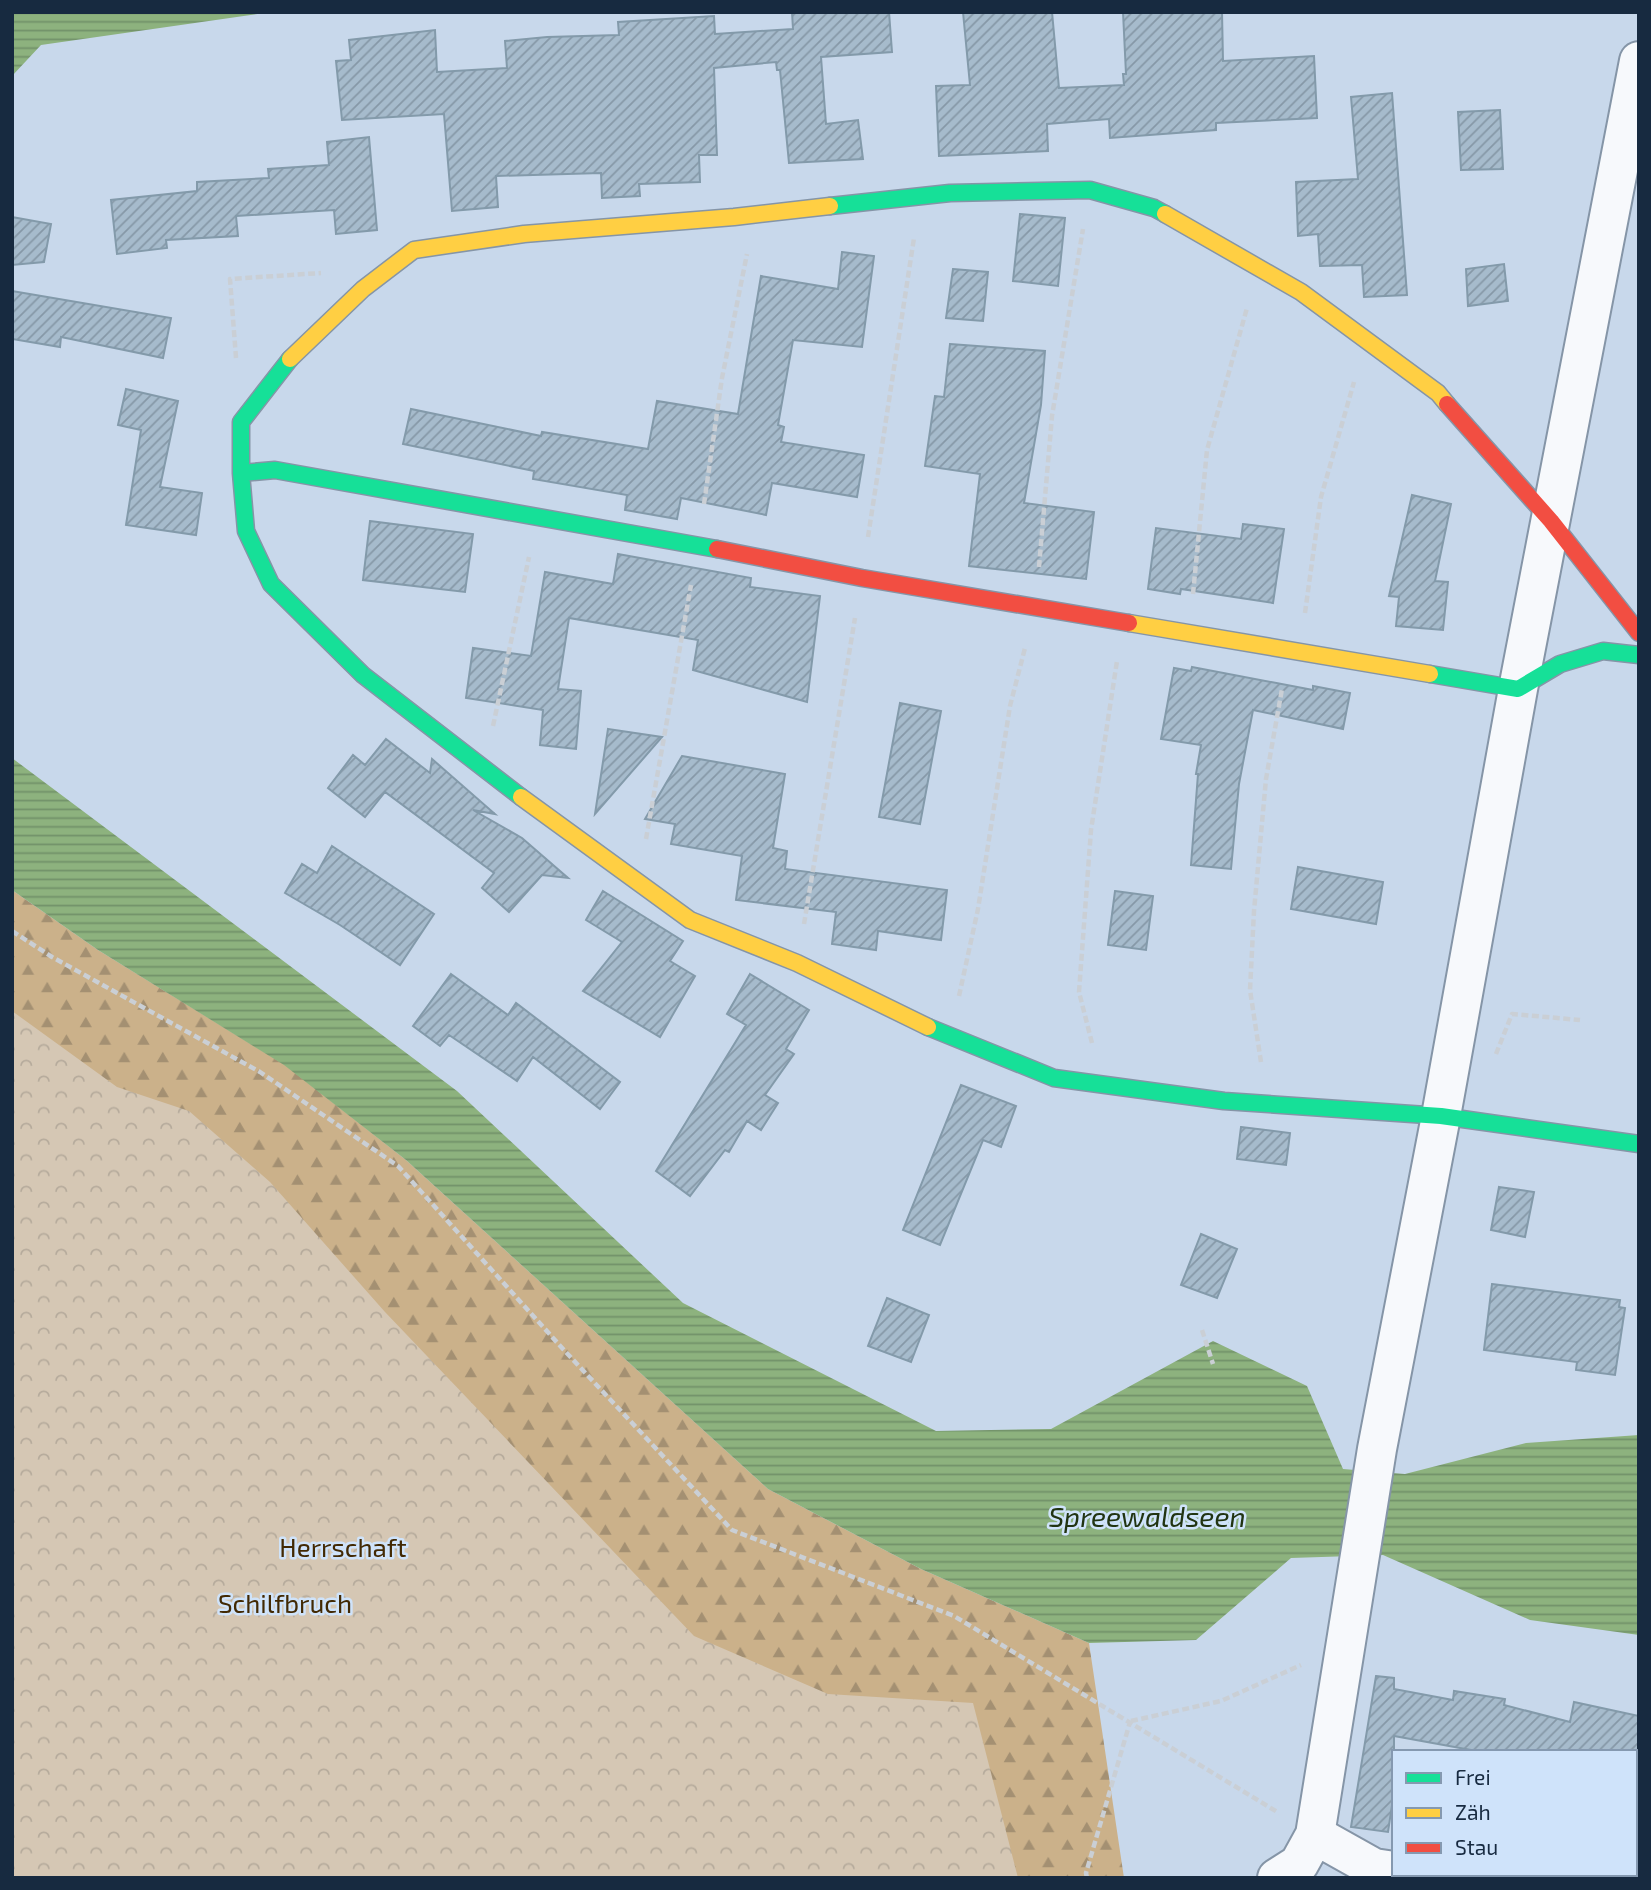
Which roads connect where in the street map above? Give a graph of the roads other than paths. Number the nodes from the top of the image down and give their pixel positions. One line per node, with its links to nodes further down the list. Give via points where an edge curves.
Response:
1 (1639, 61): 3 (street)
2 (241, 473): 3 (street, via 241,422 282,367 363,289 414,250 524,234 950,193 1090,190 1154,208 1301,292 1438,393); 6 (street, via 275,470 698,544 862,578); 7 (street, via 246,531 271,584 363,675 690,920 797,963 915,1022 1054,1078 1224,1101)
3 (1551, 521): 4 (street); 6 (street)
4 (1639, 632)
5 (1639, 655): 6 (street, via 1603,651 1581,657)
6 (1518, 689): 7 (street)
7 (1441, 1116): 8 (street); 9 (street, via 1377,1449)
8 (1639, 1144)
9 (1315, 1835): 10 (street, via 1374,1868); 11 (street, via 1299,1864)
10 (1392, 1871)
11 (1277, 1878)

